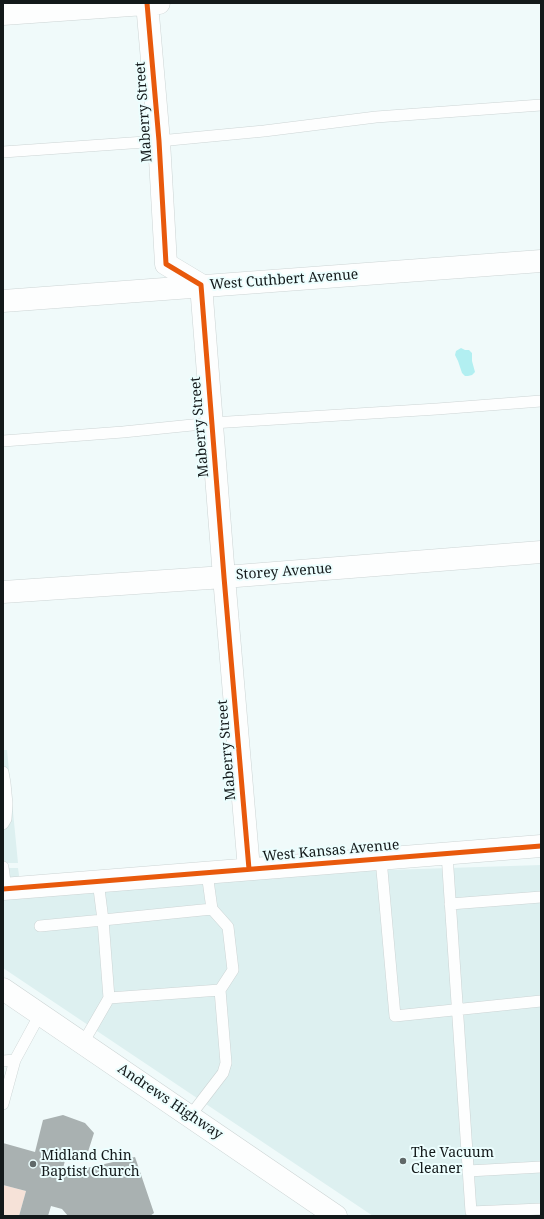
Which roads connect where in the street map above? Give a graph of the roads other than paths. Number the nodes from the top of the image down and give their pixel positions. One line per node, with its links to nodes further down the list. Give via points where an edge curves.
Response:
1 (151, 3): 2 (street); 4 (street, Maberry Street)
2 (3, 14)
3 (541, 105): 4 (lane, via 376,117)
4 (159, 141): 5 (lane); 7 (street, Maberry Street, via 166,264)
5 (3, 152)
6 (541, 261): 7 (street, West Cuthbert Avenue)
7 (201, 285): 8 (street, West Cuthbert Avenue); 10 (street, Maberry Street)
8 (3, 301)
9 (541, 401): 10 (lane)
10 (212, 423): 11 (lane); 13 (street, Maberry Street)
11 (3, 441)
12 (541, 552): 13 (street, Storey Avenue)
13 (224, 577): 14 (street, Storey Avenue); 21 (street, Maberry Street)
14 (3, 592)
15 (3, 772): 16 (lane, via 7,804)
16 (3, 824)
17 (541, 846): 18 (street, West Kansas Avenue)
18 (447, 854): 19 (street, West Kansas Avenue); 26 (lane)
19 (381, 859): 21 (street, West Kansas Avenue); 34 (lane, via 395,1016)
20 (3, 867): 24 (lane)
21 (249, 869): 22 (street, West Kansas Avenue)
22 (207, 873): 23 (street, West Kansas Avenue); 27 (lane)
23 (98, 881): 24 (street, West Kansas Avenue); 28 (lane)
24 (4, 889)
25 (541, 897): 26 (lane)
26 (450, 904): 34 (lane)
27 (208, 910): 28 (lane); 31 (lane, via 228,927 233,970)
28 (103, 920): 29 (lane); 32 (lane)
29 (40, 926)
30 (3, 989): 35 (street, Andrews Highway)
31 (220, 990): 32 (lane); 40 (lane, via 226,1063 223,1073)
32 (109, 998): 36 (lane)
33 (541, 1001): 34 (lane)
34 (458, 1010): 42 (lane)
35 (40, 1014): 36 (street, Andrews Highway); 37 (lane)
36 (83, 1043): 40 (street, Andrews Highway)
37 (15, 1060): 38 (lane); 39 (lane)
38 (3, 1061)
39 (3, 1104)
40 (190, 1116): 43 (street, Andrews Highway)
41 (541, 1167): 42 (lane)
42 (468, 1171): 44 (lane, via 471,1212)
43 (300, 1192): 45 (street); 46 (street, Andrews Highway)
44 (541, 1209)
45 (309, 1216)
46 (336, 1216)

